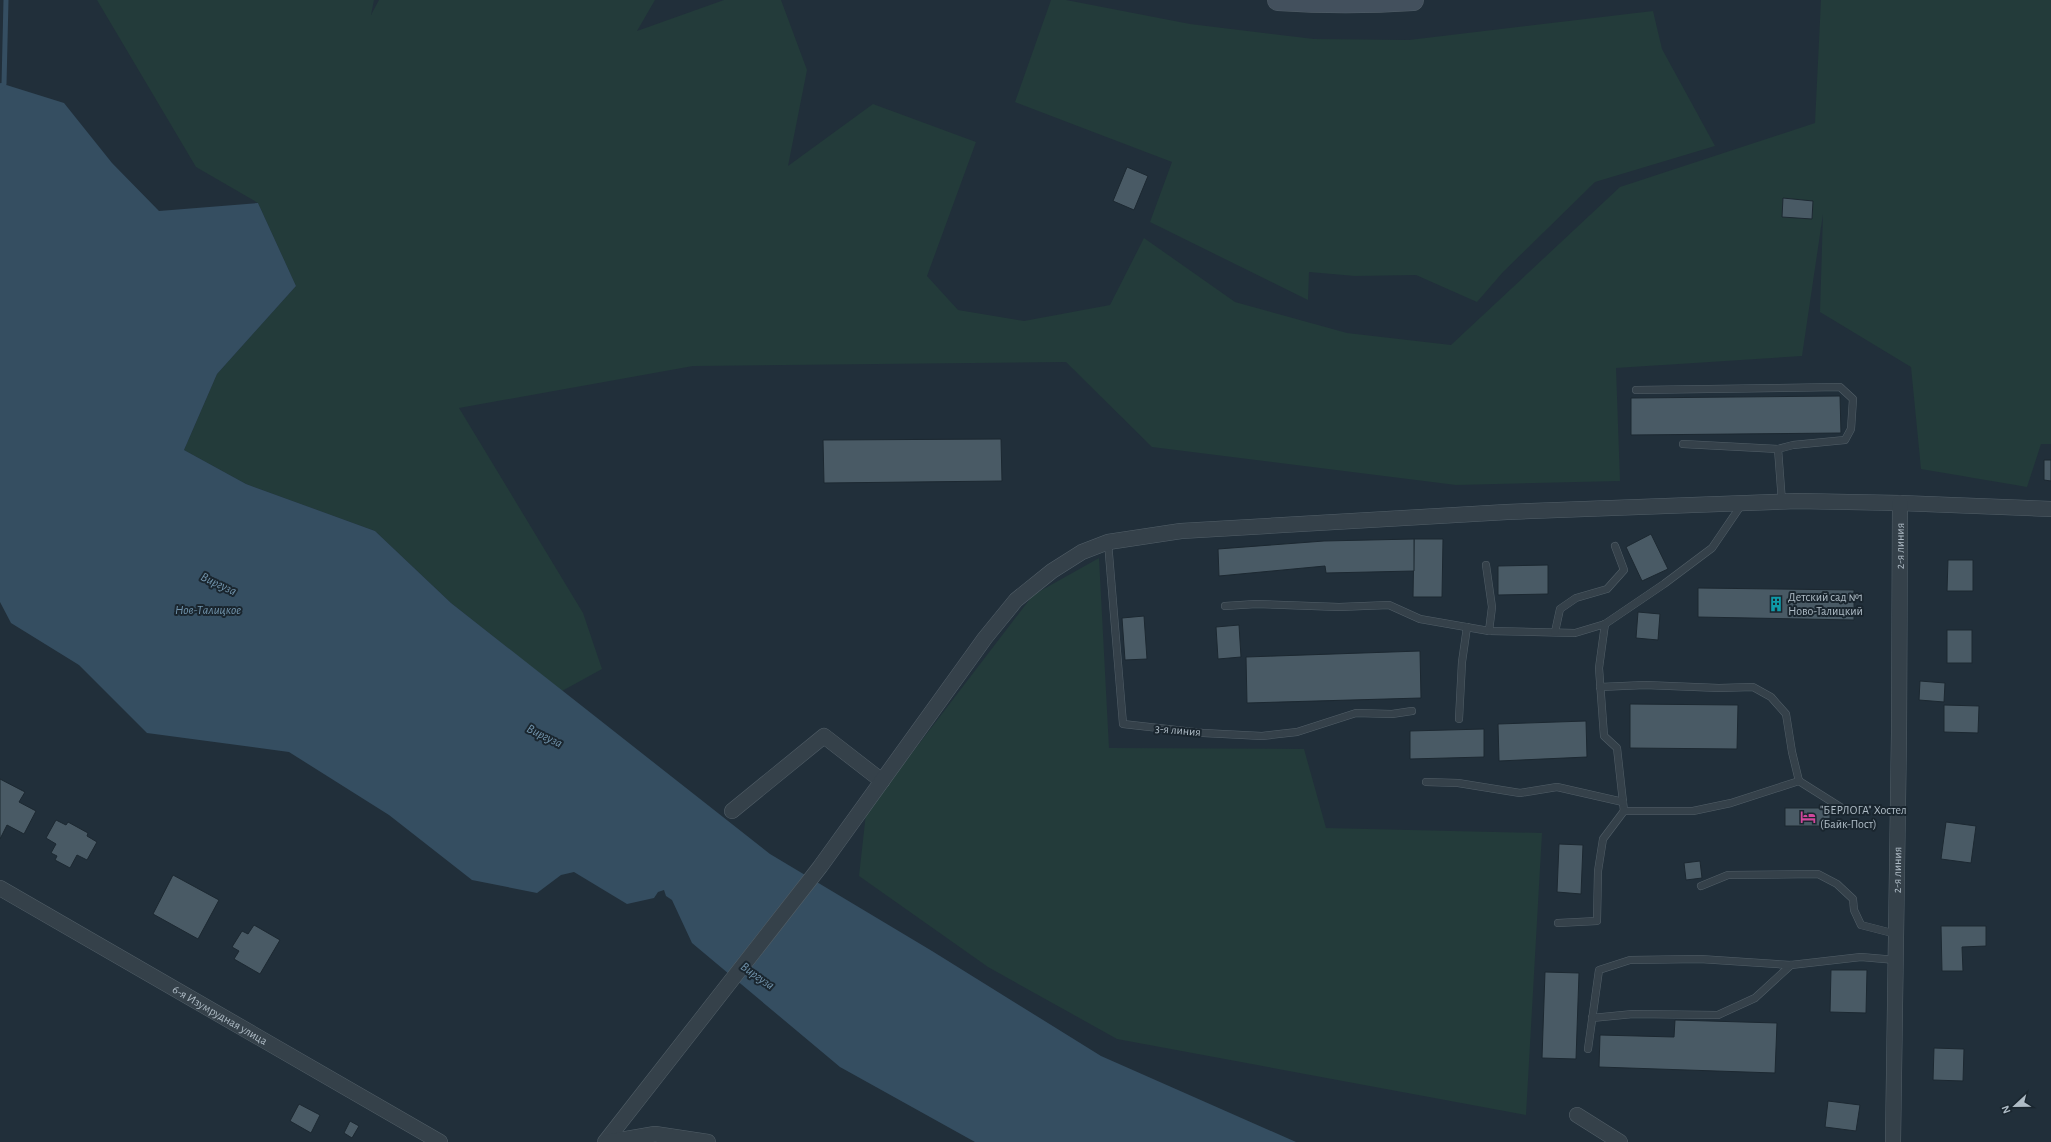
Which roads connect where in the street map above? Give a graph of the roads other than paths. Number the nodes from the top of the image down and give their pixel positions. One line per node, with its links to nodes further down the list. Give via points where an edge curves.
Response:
1 (1278, 0): 2 (main road)
2 (1414, 0)
3 (1636, 390): 5 (lane, via 1840,387 1853,399 1851,429 1845,440)
4 (1684, 444): 5 (lane)
5 (1778, 449): 6 (lane)
6 (1782, 502): 7 (street); 8 (street)
7 (1900, 502): 9 (street); 31 (street, 2-я линия)
8 (1742, 503): 10 (street, via 1507,512 1181,531); 14 (lane, via 1712,548)
9 (2051, 509)
10 (1108, 542): 19 (lane, 3-я линия, via 1123,724 1262,736 1297,732 1356,713 1392,714); 21 (street, via 1082,552 1052,571 1016,600 985,638)
11 (1615, 546): 17 (lane, via 1624,570 1607,589 1576,598 1560,608)
12 (1486, 565): 16 (lane, via 1492,607)
13 (1225, 606): 15 (lane, via 1256,604 1339,607 1389,604 1420,619)
14 (1605, 624): 17 (lane, via 1575,633); 18 (lane, via 1599,668)
15 (1467, 627): 16 (lane); 20 (lane)
16 (1488, 631): 17 (lane)
17 (1555, 632)
18 (1600, 687): 22 (lane, via 1644,684 1753,687 1771,697 1786,714); 24 (lane, via 1604,736 1617,748)
19 (1412, 711)
20 (1459, 718)
21 (882, 781): 26 (street, via 824,736); 38 (street, via 820,867)
22 (1799, 781): 25 (lane); 27 (lane, via 1731,803 1694,811)
23 (1426, 782): 24 (lane, via 1458,783 1520,793 1557,787)
24 (1623, 802): 27 (lane)
25 (1845, 810)
26 (732, 811)
27 (1624, 811): 30 (lane, via 1603,839 1598,871 1597,920)
28 (1701, 886): 31 (lane, via 1728,875 1818,874 1837,884 1853,899 1854,910 1861,925)
29 (0, 888): 37 (street, 6-я Изумрудная улица)
30 (1558, 923)
31 (1896, 934): 32 (street, 2-я линия)
32 (1896, 960): 33 (lane, via 1861,957); 42 (street, 2-я линия)
33 (1791, 965): 34 (lane, via 1755,998 1718,1015 1633,1014); 34 (lane, via 1700,959 1630,960 1599,970)
34 (1592, 1018): 35 (lane)
35 (1588, 1049)
36 (1577, 1115): 41 (street)
37 (440, 1142)
38 (605, 1142)
39 (609, 1142): 40 (street, via 655,1134)
40 (708, 1142)
41 (1620, 1142)
42 (1893, 1142)

